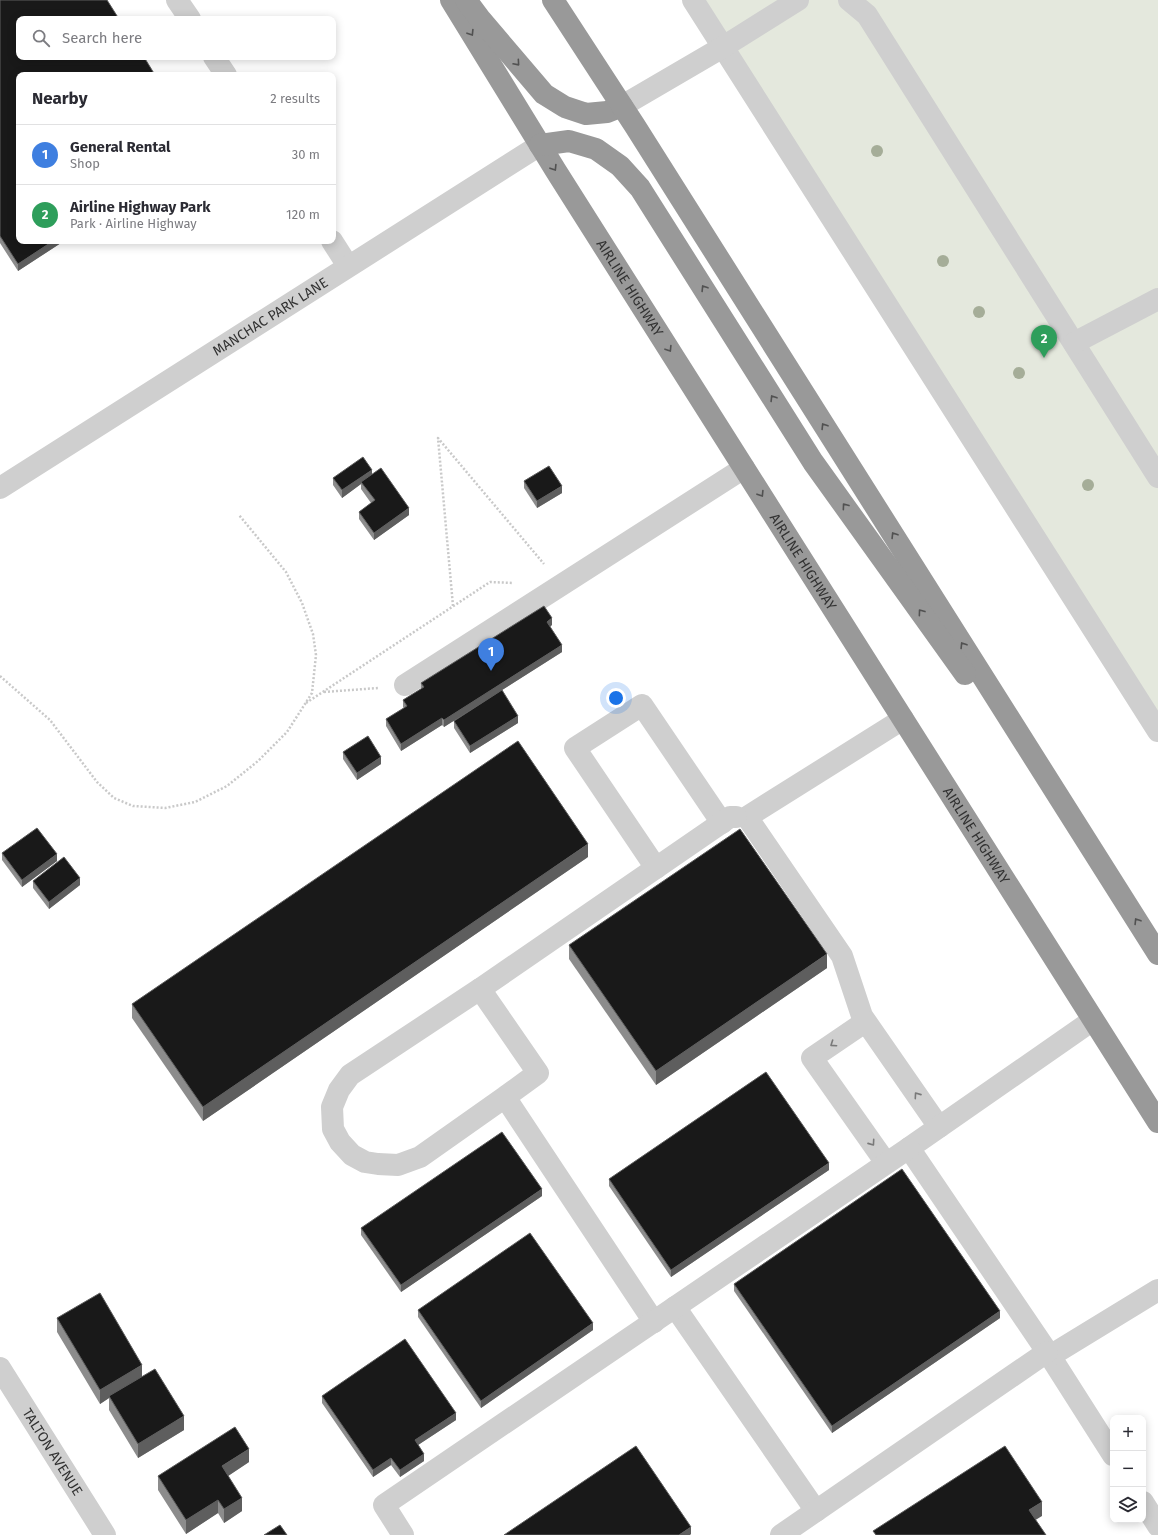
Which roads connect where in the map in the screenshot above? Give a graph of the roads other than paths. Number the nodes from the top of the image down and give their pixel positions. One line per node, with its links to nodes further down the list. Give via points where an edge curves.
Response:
1 (177, 0): 8 (street)
2 (451, 0): 13 (highway, AIRLINE HIGHWAY, one-way to 13)
3 (466, 0): 12 (highway, one-way to 12, via 544,94 565,108 586,114 607,112)
4 (553, 0): 12 (highway)
5 (693, 0): 9 (street)
6 (798, 0): 9 (street)
7 (849, 0): 17 (street, via 867,16)
8 (188, 16)
9 (723, 48): 12 (street); 23 (street)
10 (216, 60): 11 (street)
11 (224, 72)
12 (622, 106): 26 (highway, one-way to 12)
13 (540, 145): 15 (street, MANCHAC PARK LANE); 18 (highway, AIRLINE HIGHWAY, one-way to 18); 26 (highway, one-way to 13, via 813,462 640,188 620,166 596,149 569,141)
14 (334, 244): 15 (street)
15 (348, 266): 20 (street, MANCHAC PARK LANE)
16 (1158, 299): 17 (street)
17 (1074, 343): 19 (street)
18 (744, 468): 21 (street); 22 (highway, AIRLINE HIGHWAY, one-way to 22)
19 (1158, 477)
20 (1, 485)
21 (405, 685)
22 (903, 719): 24 (street); 30 (highway, AIRLINE HIGHWAY)
23 (1158, 731)
24 (746, 817): 25 (street, via 730,817); 31 (street, via 842,956)
25 (722, 822): 27 (street); 27 (street, via 642,705 575,748)
26 (1076, 824): 28 (highway, one-way to 26)
27 (656, 868): 29 (street)
28 (1158, 954)
29 (480, 989): 32 (street, via 538,1073); 32 (street, via 350,1075 339,1090 332,1107 333,1129 340,1142 352,1155 365,1162 398,1165 420,1157)
30 (1093, 1020): 33 (highway, AIRLINE HIGHWAY); 34 (street)
31 (865, 1022): 34 (street, one-way to 31); 36 (street, one-way to 36, via 812,1058)
32 (505, 1097): 39 (street)
33 (1158, 1122)
34 (939, 1127): 35 (street)
35 (909, 1148): 36 (street); 40 (street)
36 (886, 1164): 38 (street)
37 (1158, 1290): 40 (street)
38 (675, 1307): 39 (street); 44 (street)
39 (654, 1322): 47 (street, via 384,1505)
40 (1048, 1354): 42 (street); 44 (street)
41 (0, 1368): 46 (street, TALTON AVENUE)
42 (1110, 1451)
43 (1146, 1507): 45 (street)
44 (816, 1511): 48 (street)
45 (1158, 1526)
46 (105, 1535)
47 (403, 1535)
48 (781, 1535)

